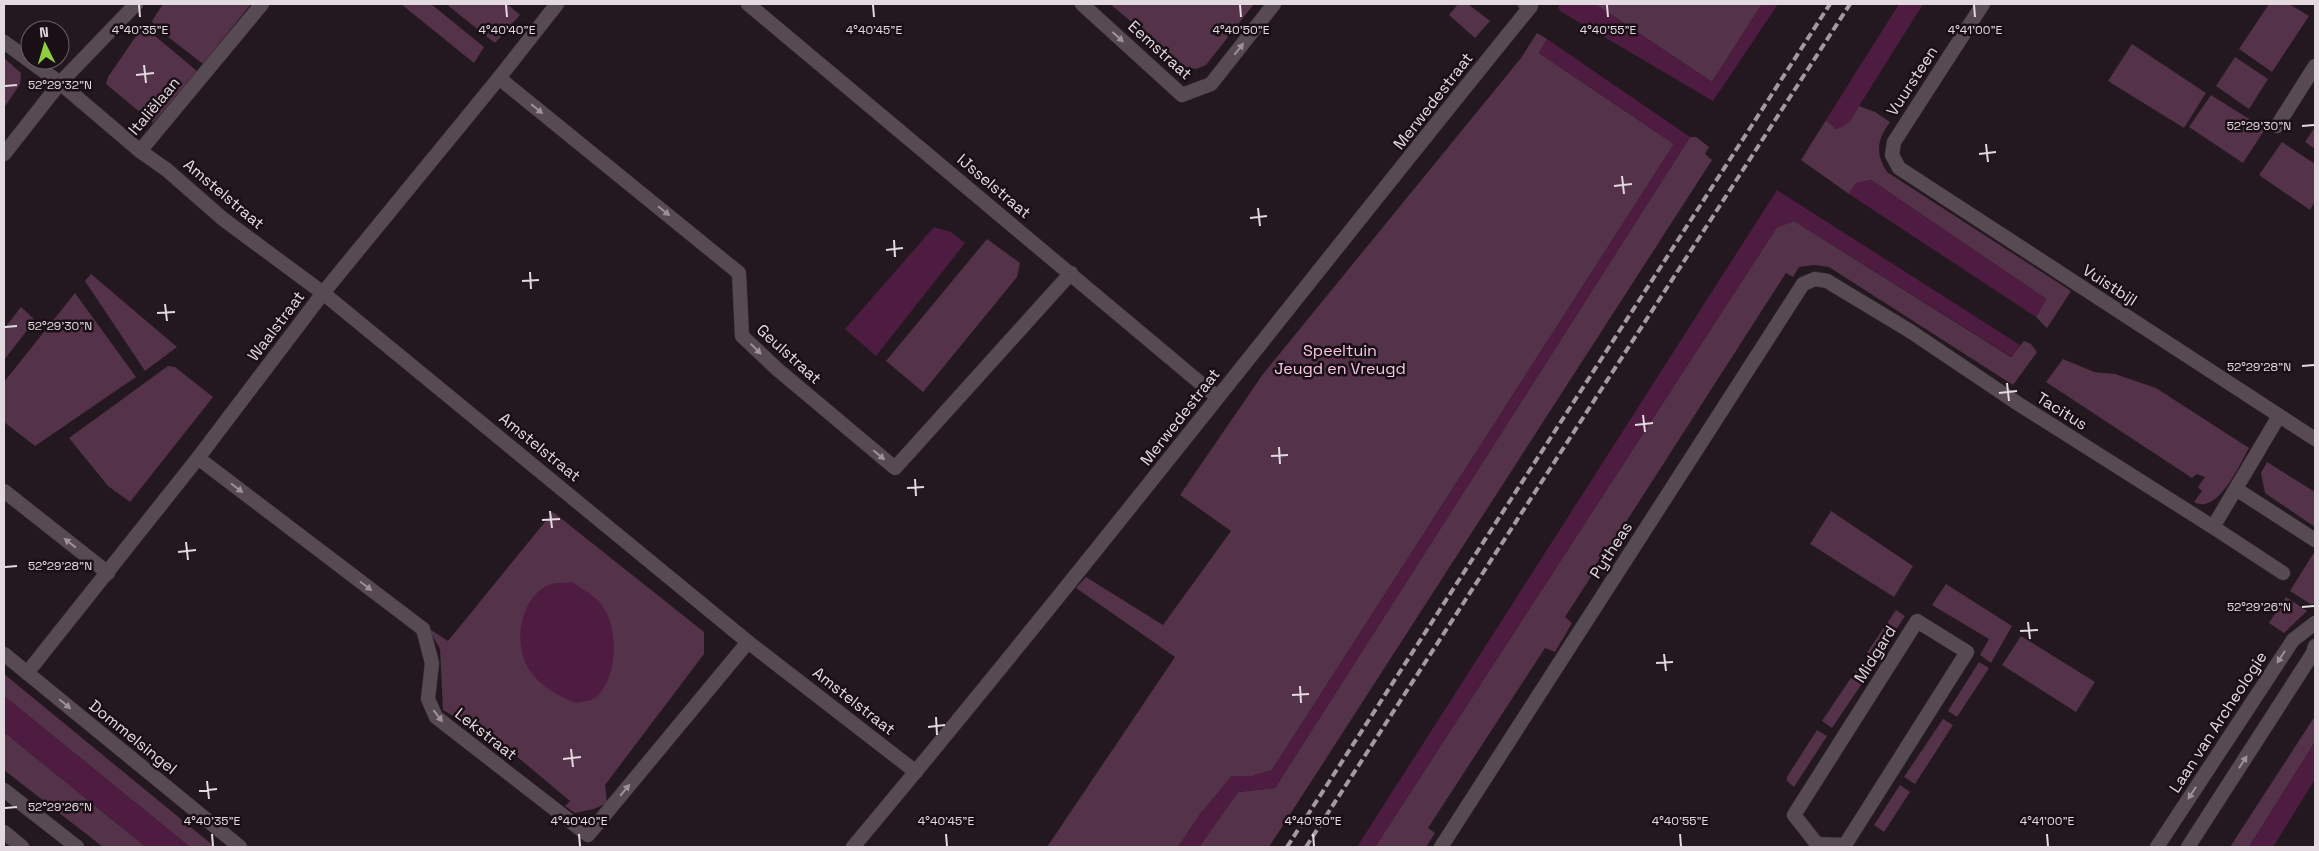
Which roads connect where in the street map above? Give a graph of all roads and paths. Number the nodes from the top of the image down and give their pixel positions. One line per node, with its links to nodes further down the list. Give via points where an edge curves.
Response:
1 (136, 4): 12 (street)
2 (262, 4): 14 (street, Italiëlaan)
3 (557, 4): 11 (street, Waalstraat)
4 (748, 4): 17 (street, IJsselstraat)
5 (1082, 4): 6 (street, Eemstraat, one-way to 6, via 1182,95 1211,84)
6 (1274, 4)
7 (1983, 4): 16 (street, Vuursteen, via 1894,142)
8 (1528, 5): 20 (street, Merwedestraat, via 1364,217)
9 (4, 42): 12 (street, Italiëlaan)
10 (2315, 66): 13 (street)
11 (500, 78): 17 (street, Geulstraat, one-way to 17, via 739,273 742,336 895,468); 19 (street, Waalstraat)
12 (60, 83): 14 (street, Italiëlaan); 15 (street)
13 (2277, 126)
14 (140, 151): 19 (street, Amstelstraat)
15 (4, 154)
16 (1892, 155): 21 (street, Vuistbijl, via 1899,168)
17 (1071, 273): 20 (street, IJsselstraat)
18 (1815, 279): 26 (street, Tacitus, via 1827,281 1910,331); 43 (street, Pytheas, via 1803,284)
19 (323, 294): 23 (street, Waalstraat); 31 (street, Amstelstraat)
20 (1217, 397): 35 (street, Merwedestraat, via 1125,516)
21 (2279, 416): 22 (street, Vuistbijl); 24 (street)
22 (2315, 439)
23 (198, 458): 28 (street, Waalstraat); 31 (street, Lekstraat, one-way to 31, via 423,629 432,663 428,699 436,717 588,835)
24 (2236, 489): 26 (street); 27 (street)
25 (4, 491): 28 (street, one-way to 25)
26 (2212, 527): 29 (street, Tacitus)
27 (2315, 540)
28 (108, 573): 34 (street, Waalstraat)
29 (2283, 573)
30 (2315, 623): 44 (street, Laan van Archeologie, one-way to 44, via 2293,640)
31 (748, 642): 35 (street, Amstelstraat)
32 (2315, 646): 45 (street, one-way to 32)
33 (4, 654): 34 (street, Dommelsingel)
34 (27, 673): 41 (street, Dommelsingel, one-way to 41)
35 (916, 772): 42 (street, Merwedestraat)
36 (4, 790): 40 (street)
37 (4, 832): 39 (street)
38 (1818, 846): 38 (street, Midgard, via 1845,845 1967,652 1917,621 1794,815)
39 (22, 847)
40 (77, 847)
41 (240, 847)
42 (854, 847)
43 (1441, 847)
44 (2157, 847)
45 (2188, 847)

